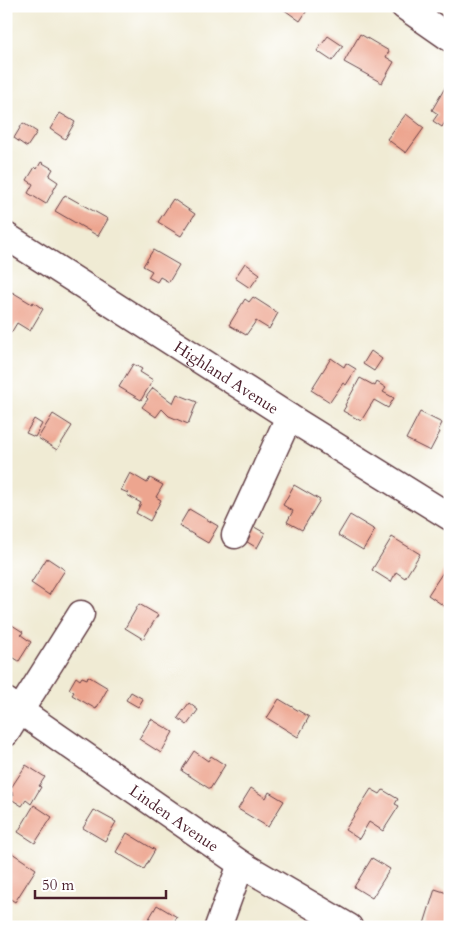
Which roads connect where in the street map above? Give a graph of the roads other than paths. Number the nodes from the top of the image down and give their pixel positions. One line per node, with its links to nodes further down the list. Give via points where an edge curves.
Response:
1 (404, 6): 2 (street)
2 (450, 38)
3 (6, 236): 4 (street, Highland Avenue)
4 (288, 417): 5 (street, Highland Avenue); 6 (street)
5 (450, 517)
6 (235, 536)
7 (81, 614): 8 (street)
8 (13, 706): 9 (street); 10 (street, Linden Avenue)
9 (6, 733)
10 (241, 864): 11 (street); 12 (street, Linden Avenue)
11 (218, 927)
12 (349, 927)

